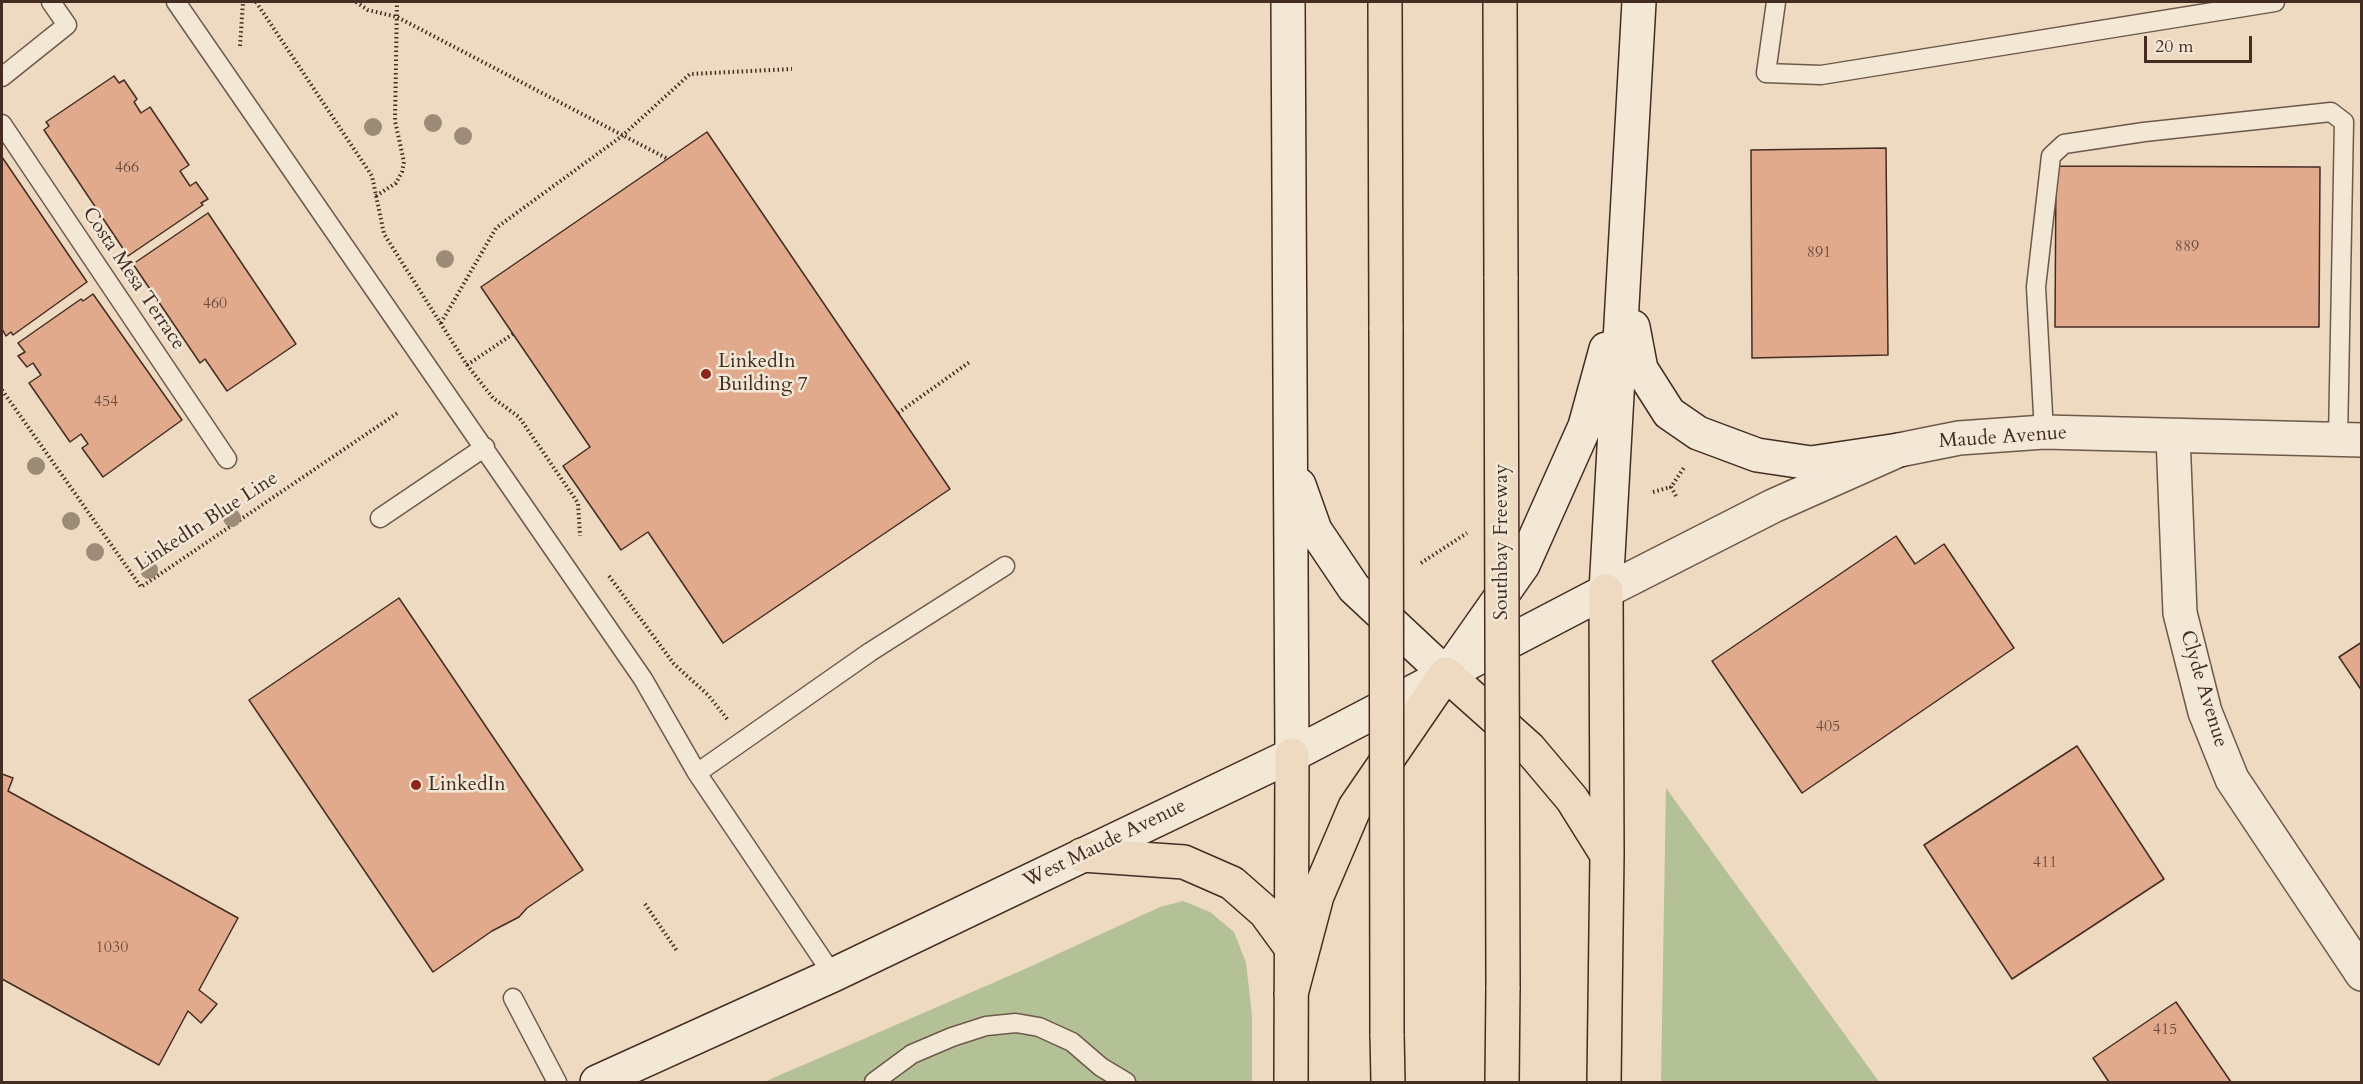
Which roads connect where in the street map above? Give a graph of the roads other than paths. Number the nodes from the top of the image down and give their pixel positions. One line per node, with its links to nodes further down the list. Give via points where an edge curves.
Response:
1 (51, 2): 9 (lane, via 67,25)
2 (176, 2): 15 (lane)
3 (1288, 2): 18 (main road)
4 (1385, 2): 37 (highway, bridge)
5 (1500, 2): 38 (highway, Southbay Freeway, bridge)
6 (1639, 2): 11 (main road)
7 (1776, 2): 8 (lane, via 1766,73 1821,75)
8 (2275, 2)
9 (2, 77)
10 (2, 124): 17 (lane, Costa Mesa Terrace)
11 (1624, 284): 16 (main road, via 1641,369 1669,413 1698,433 1757,455 1811,463); 21 (main road); 22 (main road, via 1585,426 1562,482 1522,566)
12 (2044, 432): 13 (main road, Maude Avenue); 14 (lane, via 2036,287 2051,156 2064,144 2331,112 2344,122); 16 (main road, Maude Avenue, via 1959,438)
13 (2174, 436): 14 (main road, Maude Avenue); 28 (main road, Clyde Avenue, via 2180,613 2205,712 2232,779)
14 (2350, 440)
15 (485, 447): 19 (lane); 24 (lane, via 643,679)
16 (1899, 450): 21 (main road, Maude Avenue, via 1773,506)
17 (227, 459)
18 (1291, 464): 22 (main road, via 1315,530 1354,588); 23 (main road)
19 (380, 518)
20 (1005, 566): 24 (lane, via 870,652)
21 (1606, 591): 22 (main road, West Maude Avenue); 26 (highway)
22 (1446, 674): 23 (main road, West Maude Avenue); 26 (highway, via 1529,748 1572,799); 30 (highway, via 1355,807 1317,896)
23 (1292, 755): 25 (main road, West Maude Avenue); 27 (highway)
24 (697, 773): 29 (lane)
25 (1082, 855): 27 (highway, via 1184,862 1232,883 1265,912); 29 (main road, West Maude Avenue)
26 (1607, 855): 39 (highway)
27 (1292, 949): 30 (highway)
28 (2361, 974)
29 (833, 975): 33 (main road, West Maude Avenue)
30 (1291, 994): 36 (highway)
31 (513, 998): 32 (lane)
32 (557, 1083)
33 (597, 1083)
34 (874, 1083): 35 (lane, via 912,1054 952,1037 986,1026 1016,1023 1039,1027 1072,1042)
35 (1126, 1083)
36 (1291, 1083)
37 (1388, 1083)
38 (1502, 1083)
39 (1604, 1083)

